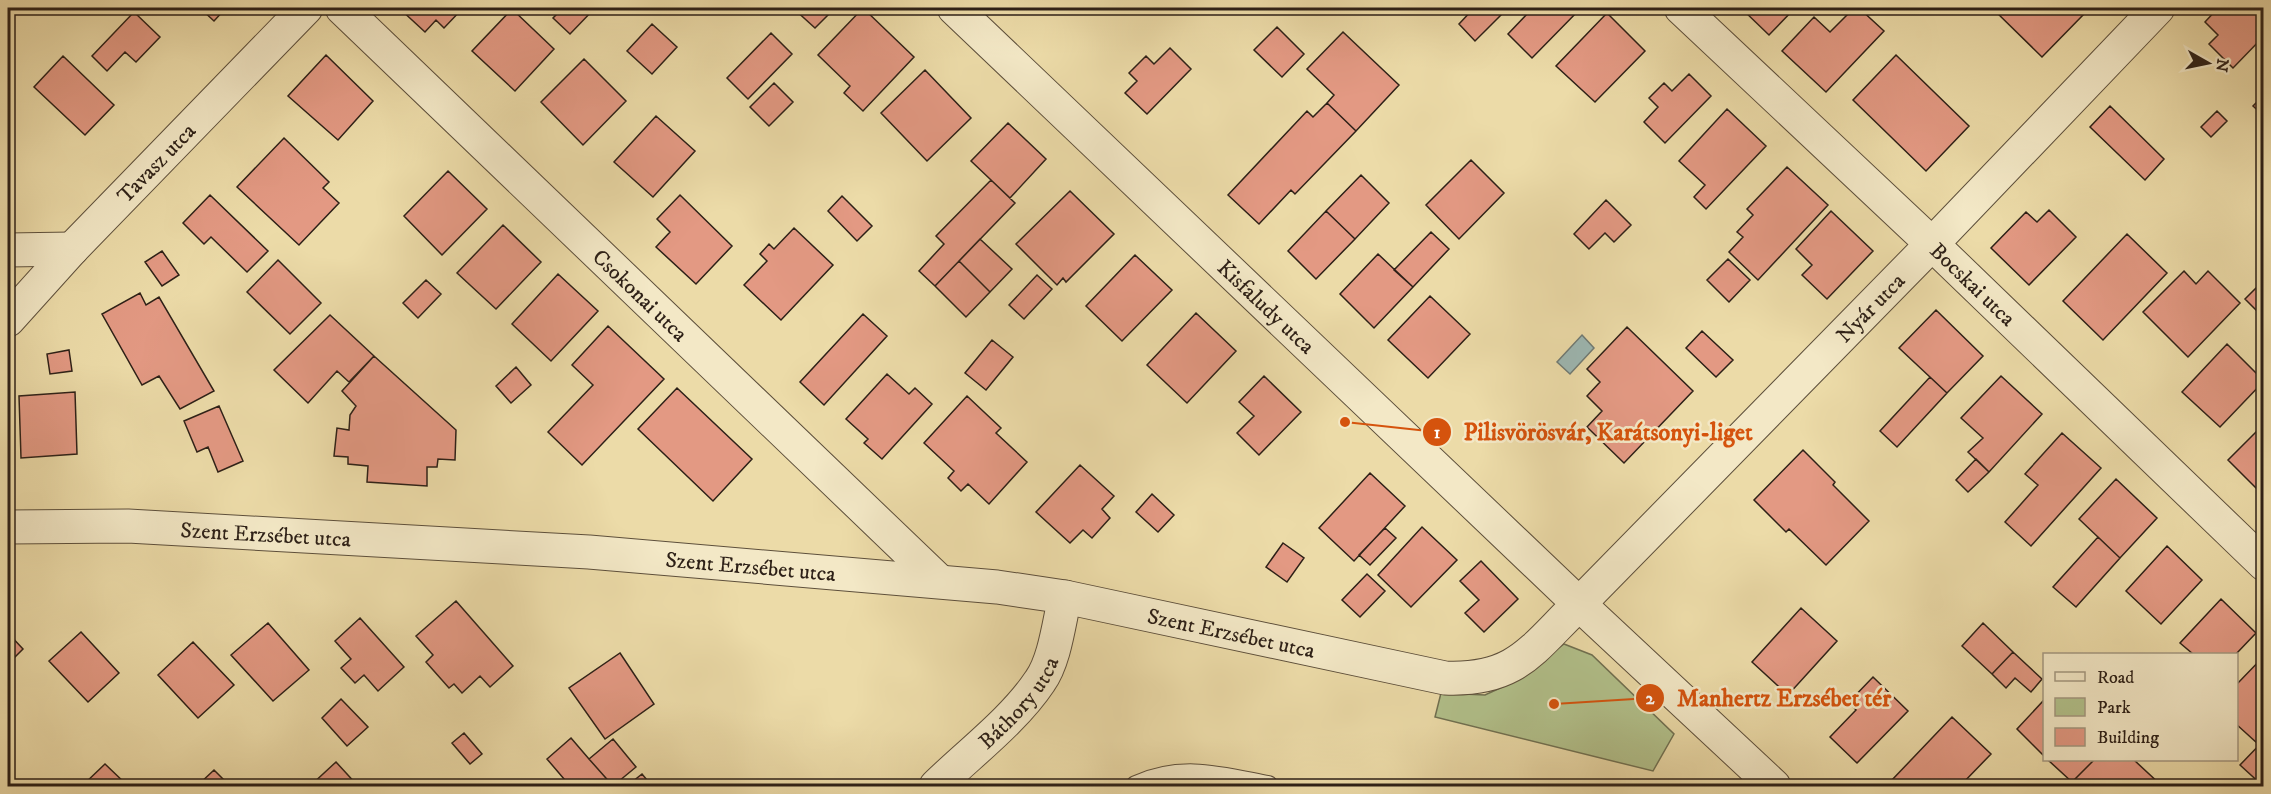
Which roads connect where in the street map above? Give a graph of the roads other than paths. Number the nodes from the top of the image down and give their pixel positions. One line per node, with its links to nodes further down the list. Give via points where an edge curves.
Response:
1 (306, 8): 7 (street, Tavasz utca)
2 (342, 8): 12 (street, Csokonai utca)
3 (954, 8): 14 (street, Kisfaludy utca)
4 (1681, 8): 6 (street, Bocskai utca)
5 (2158, 8): 6 (street, Nyár utca)
6 (1932, 244): 11 (street, Bocskai utca); 14 (street, Nyár utca)
7 (72, 249): 8 (street); 9 (street, Tavasz utca)
8 (8, 250)
9 (8, 320)
10 (8, 527): 12 (street, Szent Erzsébet utca, via 128,526 589,552)
11 (2264, 564)
12 (939, 581): 13 (street, Szent Erzsébet utca)
13 (1065, 597): 15 (street, Szent Erzsébet utca, via 1445,678); 16 (street, Báthory utca, via 1041,680)
14 (1579, 604): 15 (street, Nyár utca, via 1521,661); 19 (street)
15 (1485, 677)
16 (936, 786)
17 (1136, 786): 18 (lane, via 1169,776 1200,773)
18 (1268, 786)
19 (1774, 786)

